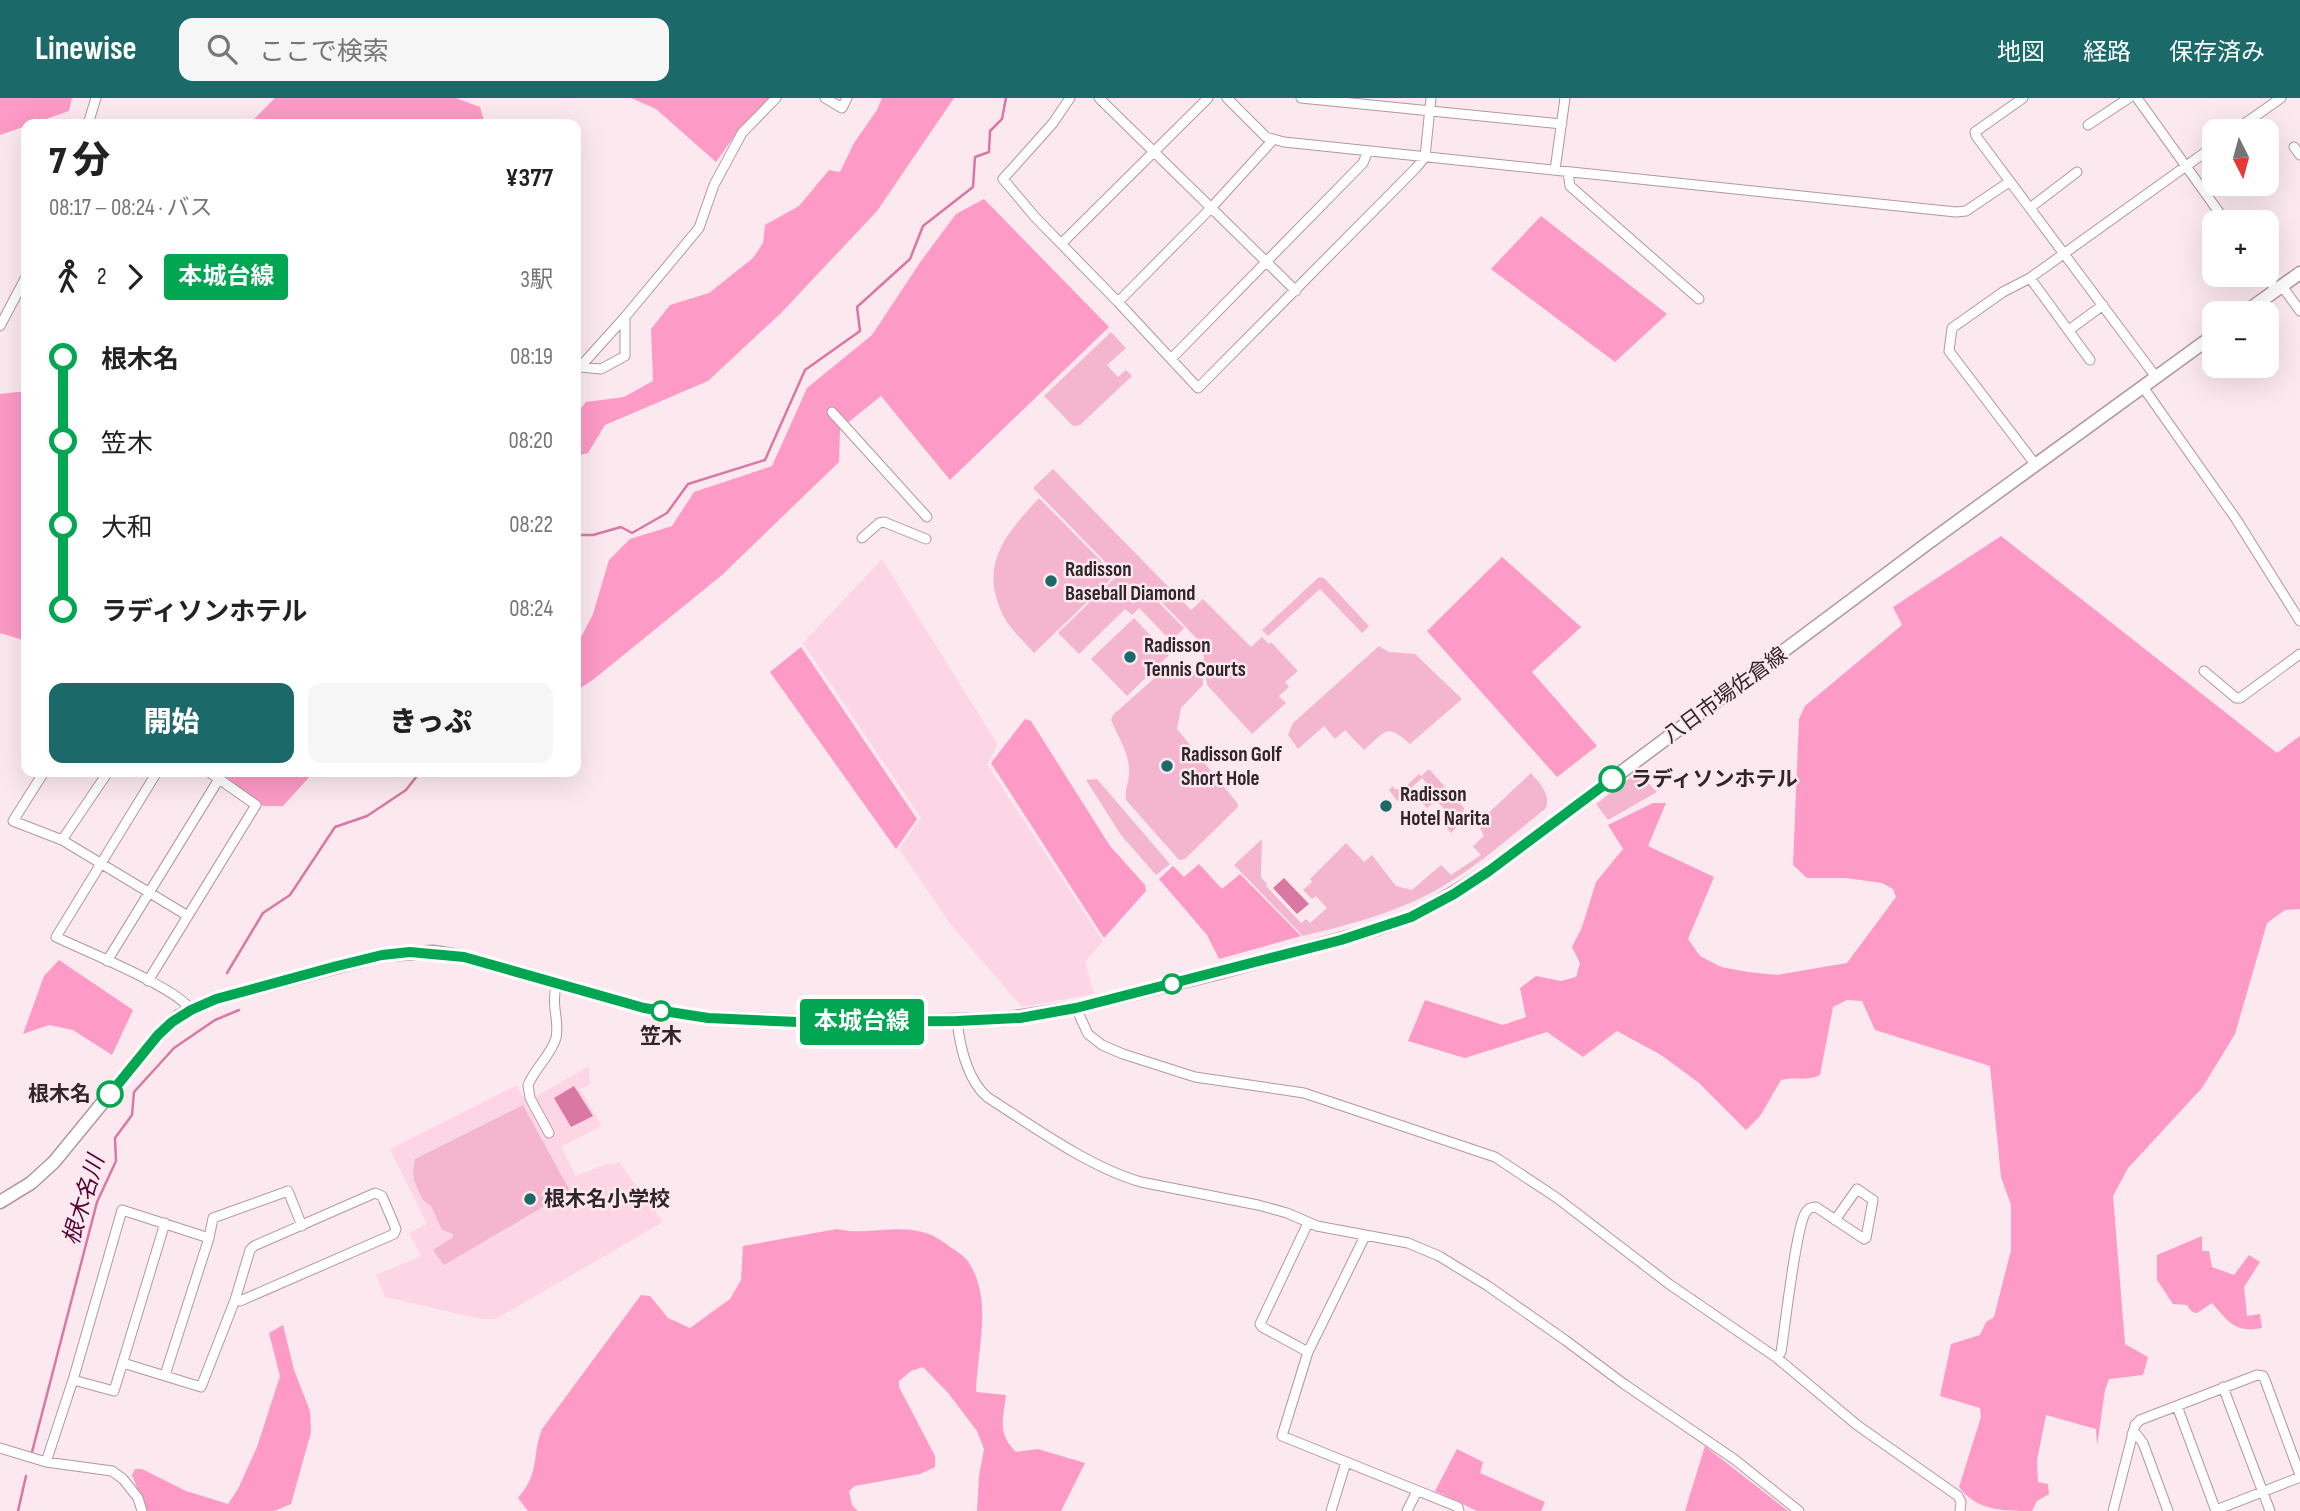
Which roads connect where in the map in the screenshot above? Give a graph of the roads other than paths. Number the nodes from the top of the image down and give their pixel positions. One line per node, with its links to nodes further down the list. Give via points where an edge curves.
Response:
1 (96, 98): 17 (street)
2 (776, 98): 47 (street, via 742,133 714,185 699,228)
3 (825, 98): 4 (street, via 842,108)
4 (847, 98)
5 (1070, 98): 34 (street, via 1003,179)
6 (1099, 98): 22 (street)
7 (1208, 98): 22 (street)
8 (1227, 98): 21 (street)
9 (1301, 98): 16 (street)
10 (1431, 98): 16 (street)
11 (1565, 98): 19 (street)
12 (2023, 98): 30 (street, via 1975,132)
13 (2129, 98): 20 (street)
14 (2137, 98): 26 (street)
15 (2281, 98): 18 (street)
16 (1430, 112): 19 (street); 25 (street)
17 (90, 119)
18 (2251, 119)
19 (1562, 124): 27 (street)
20 (2088, 125)
21 (1272, 141): 23 (street); 31 (street)
22 (1154, 151): 31 (street); 34 (street)
23 (1368, 151): 25 (street); 36 (street, via 1363,163)
24 (2202, 154): 26 (street)
25 (1425, 157): 27 (street); 41 (street)
26 (2185, 166): 33 (street); 35 (street)
27 (1555, 170): 28 (street)
28 (1567, 172): 30 (street, via 1956,212 1966,211); 42 (street, via 1570,186)
29 (2077, 172): 32 (street)
30 (2010, 182): 32 (street)
31 (1211, 208): 36 (street); 44 (street)
32 (2030, 208): 35 (street)
33 (2217, 210)
34 (1062, 243): 44 (street)
35 (2065, 254): 38 (street); 45 (street)
36 (1267, 262): 41 (street); 51 (street)
37 (2300, 273): 40 (main road)
38 (2030, 278): 49 (street); 58 (street, via 1952,328 1949,346)
39 (21, 286): 48 (street)
40 (2279, 288): 43 (main road); 46 (street)
41 (1296, 291): 51 (street, via 1198,388)
42 (1699, 299)
43 (2261, 301)
44 (1118, 302): 51 (street)
45 (2103, 305): 49 (street); 55 (street)
46 (2300, 312)
47 (625, 317): 53 (street); 54 (street, via 625,356 601,369)
48 (0, 326)
49 (2069, 330): 52 (street)
50 (2202, 344): 55 (main road, 八日市場佐倉線)
51 (1171, 359)
52 (2090, 360)
53 (581, 366)
54 (581, 367)
55 (2156, 377): 56 (main road, 八日市場佐倉線)
56 (2143, 387): 58 (main road, 八日市場佐倉線); 62 (street, via 2236,519)
57 (832, 412): 59 (street)
58 (2035, 464): 77 (main road, 八日市場佐倉線, via 1454,894 1411,917 1353,937)
59 (927, 517)
60 (862, 538): 61 (street, via 884,522)
61 (926, 539)
62 (2300, 621)
63 (2300, 654): 64 (street, via 2240,698)
64 (2203, 671)
65 (41, 777): 70 (street, via 13,821)
66 (105, 777): 70 (street)
67 (154, 777): 71 (street)
68 (216, 777): 69 (street)
69 (219, 779): 72 (street); 73 (street, via 256,805)
70 (62, 840): 71 (street)
71 (102, 863): 72 (street); 74 (street, via 56,937)
72 (149, 893): 73 (street); 74 (street)
73 (188, 916): 75 (street)
74 (107, 961): 75 (street)
75 (148, 981): 78 (street, via 180,998)
76 (557, 983): 78 (main road, 八日市場佐倉線, via 464,957 410,952 332,967); 79 (main road, 八日市場佐倉線, via 644,1008 708,1018); 80 (street, via 553,999 556,1036 528,1085)
77 (1076, 1008): 79 (main road, 八日市場佐倉線, via 1020,1018); 90 (street, via 1088,1034 1123,1054 1195,1077 1304,1093 1495,1157)
78 (191, 1010): 81 (main road, 八日市場佐倉線, via 158,1035 54,1162)
79 (957, 1021): 84 (street, via 960,1045 979,1091 1088,1160 1124,1177 1258,1205)
80 (549, 1133)
81 (0, 1202)
82 (1835, 1220): 82 (street, via 1857,1188 1873,1200 1866,1238); 90 (street, via 1816,1207 1802,1220)
83 (165, 1223): 87 (street); 91 (street); 93 (street, via 122,1210)
84 (1308, 1223): 86 (street); 89 (street, via 1260,1324)
85 (302, 1226): 87 (street, via 288,1191 213,1218); 88 (street, via 254,1246); 88 (street, via 376,1193 382,1196 396,1229 394,1234)
86 (1365, 1236): 89 (street); 107 (street, via 1408,1243 1458,1267 1734,1459)
87 (209, 1238): 92 (street)
88 (235, 1300): 92 (street, via 201,1387)
89 (1308, 1352): 99 (street, via 1282,1436)
90 (1777, 1358): 108 (street, via 1857,1425 1958,1496)
91 (123, 1363): 92 (street); 93 (street, via 114,1391)
92 (165, 1375)
93 (73, 1380): 98 (street)
94 (2223, 1387): 95 (street); 100 (street, via 2263,1376); 102 (street)
95 (2177, 1406): 96 (street, via 2140,1420); 111 (street)
96 (2132, 1434): 109 (street); 110 (street, via 2143,1443)
97 (0, 1448): 98 (street)
98 (46, 1462): 103 (street, via 112,1471 138,1498)
99 (1346, 1462): 101 (street); 104 (street)
100 (2300, 1475): 102 (street)
101 (1418, 1491): 105 (street); 106 (street)
102 (2262, 1492): 111 (street); 112 (street)
103 (142, 1511)
104 (1331, 1511)
105 (1407, 1511)
106 (1460, 1511)
107 (1800, 1511)
108 (1960, 1511)
109 (2113, 1511)
110 (2168, 1511)
111 (2216, 1511)
112 (2270, 1511)

